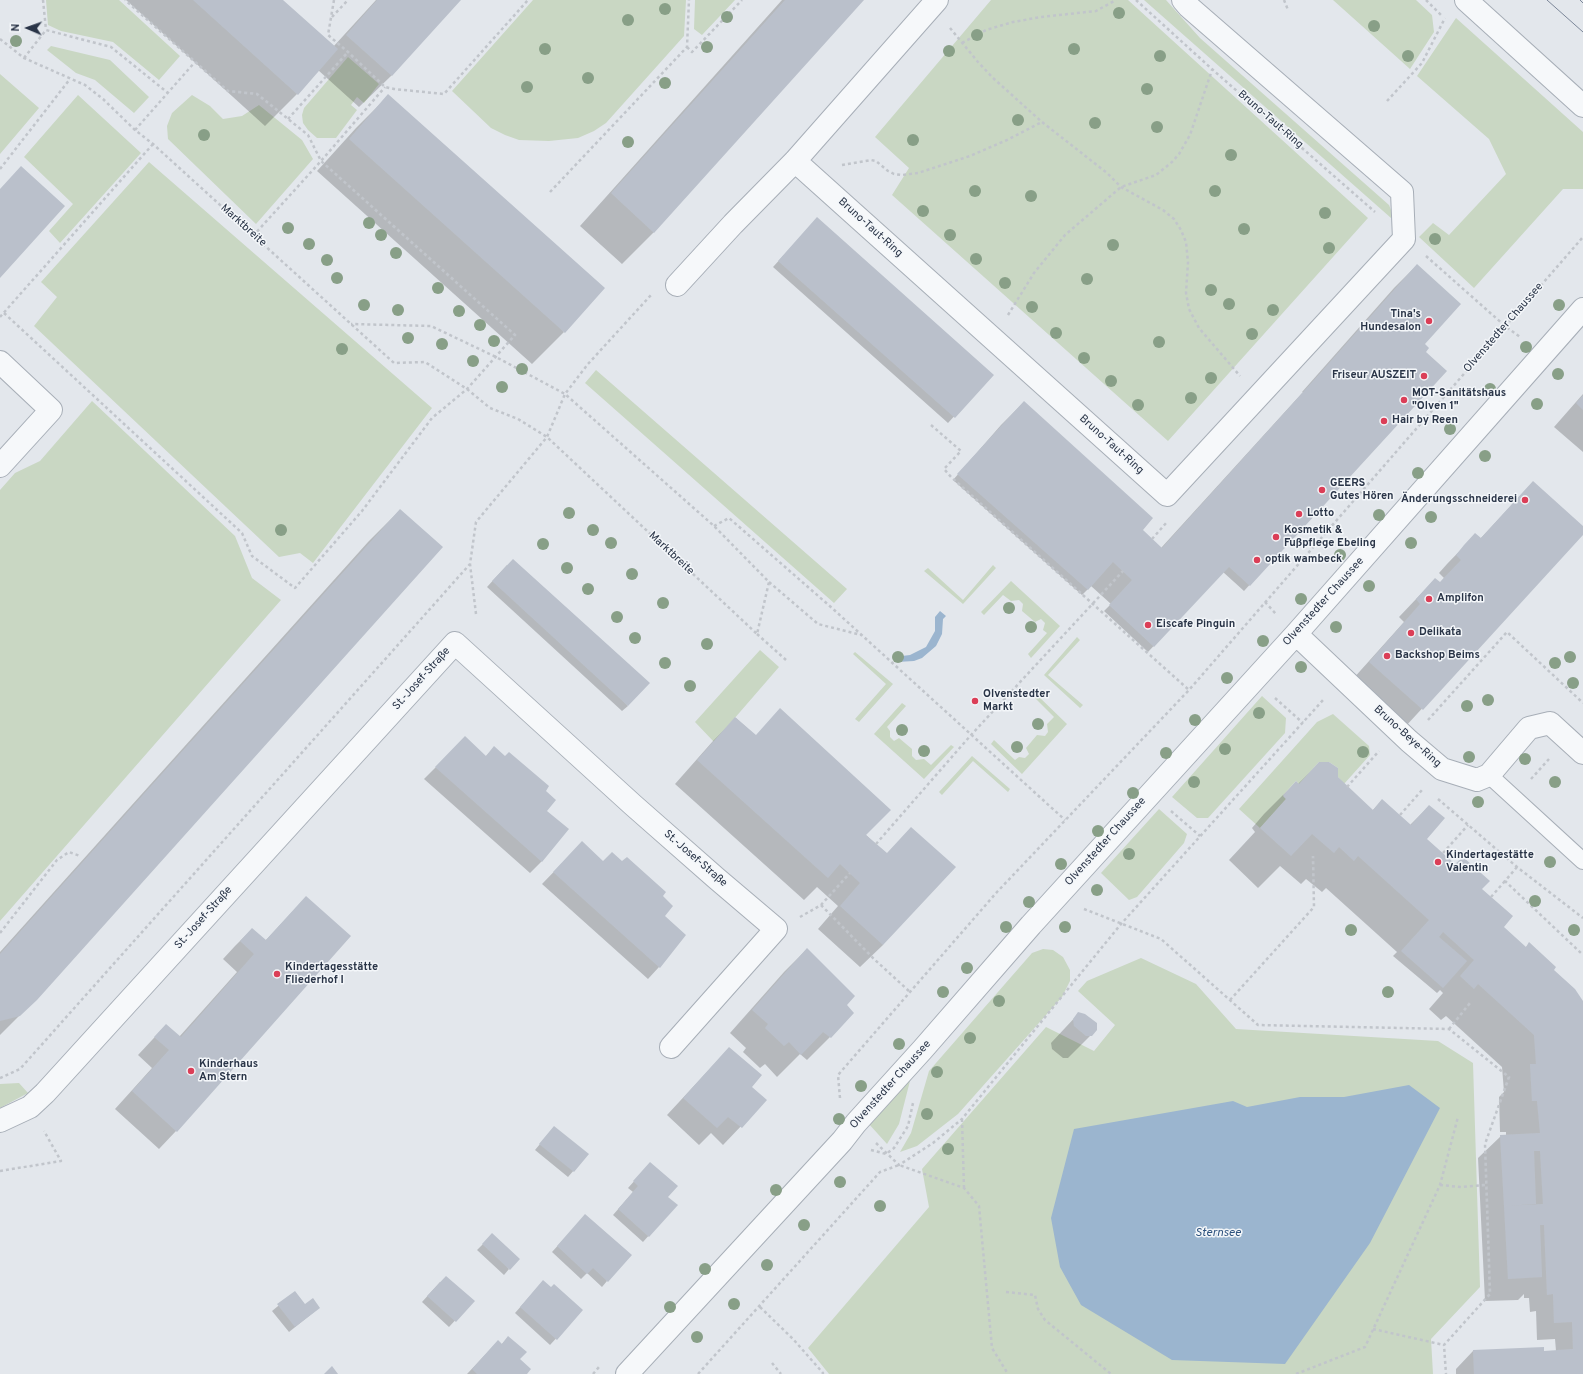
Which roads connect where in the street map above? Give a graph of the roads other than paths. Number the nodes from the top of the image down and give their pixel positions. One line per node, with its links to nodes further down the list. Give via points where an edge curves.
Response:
1 (1183, 0): 5 (street, Bruno-Taut-Ring, via 1402,192 1404,239 1167,495)
2 (1466, 0): 4 (street)
3 (935, 3): 5 (street)
4 (1583, 106)
5 (795, 162): 6 (street)
6 (677, 285)
7 (1583, 309): 10 (street, Olvenstedter Chaussee)
8 (0, 362): 9 (street, via 51,410)
9 (0, 466)
10 (1296, 634): 12 (street, Bruno-Beye-Ring, via 1442,769 1477,780); 16 (street, Olvenstedter Chaussee, via 1055,899 842,1141)
11 (1575, 746): 12 (street, via 1550,723 1529,728)
12 (1488, 775): 13 (lane)
13 (1583, 861)
14 (671, 1047): 15 (street, St.-Josef-Straße, via 776,929 633,805 455,643 66,1070 30,1107)
15 (0, 1121)
16 (627, 1374)

